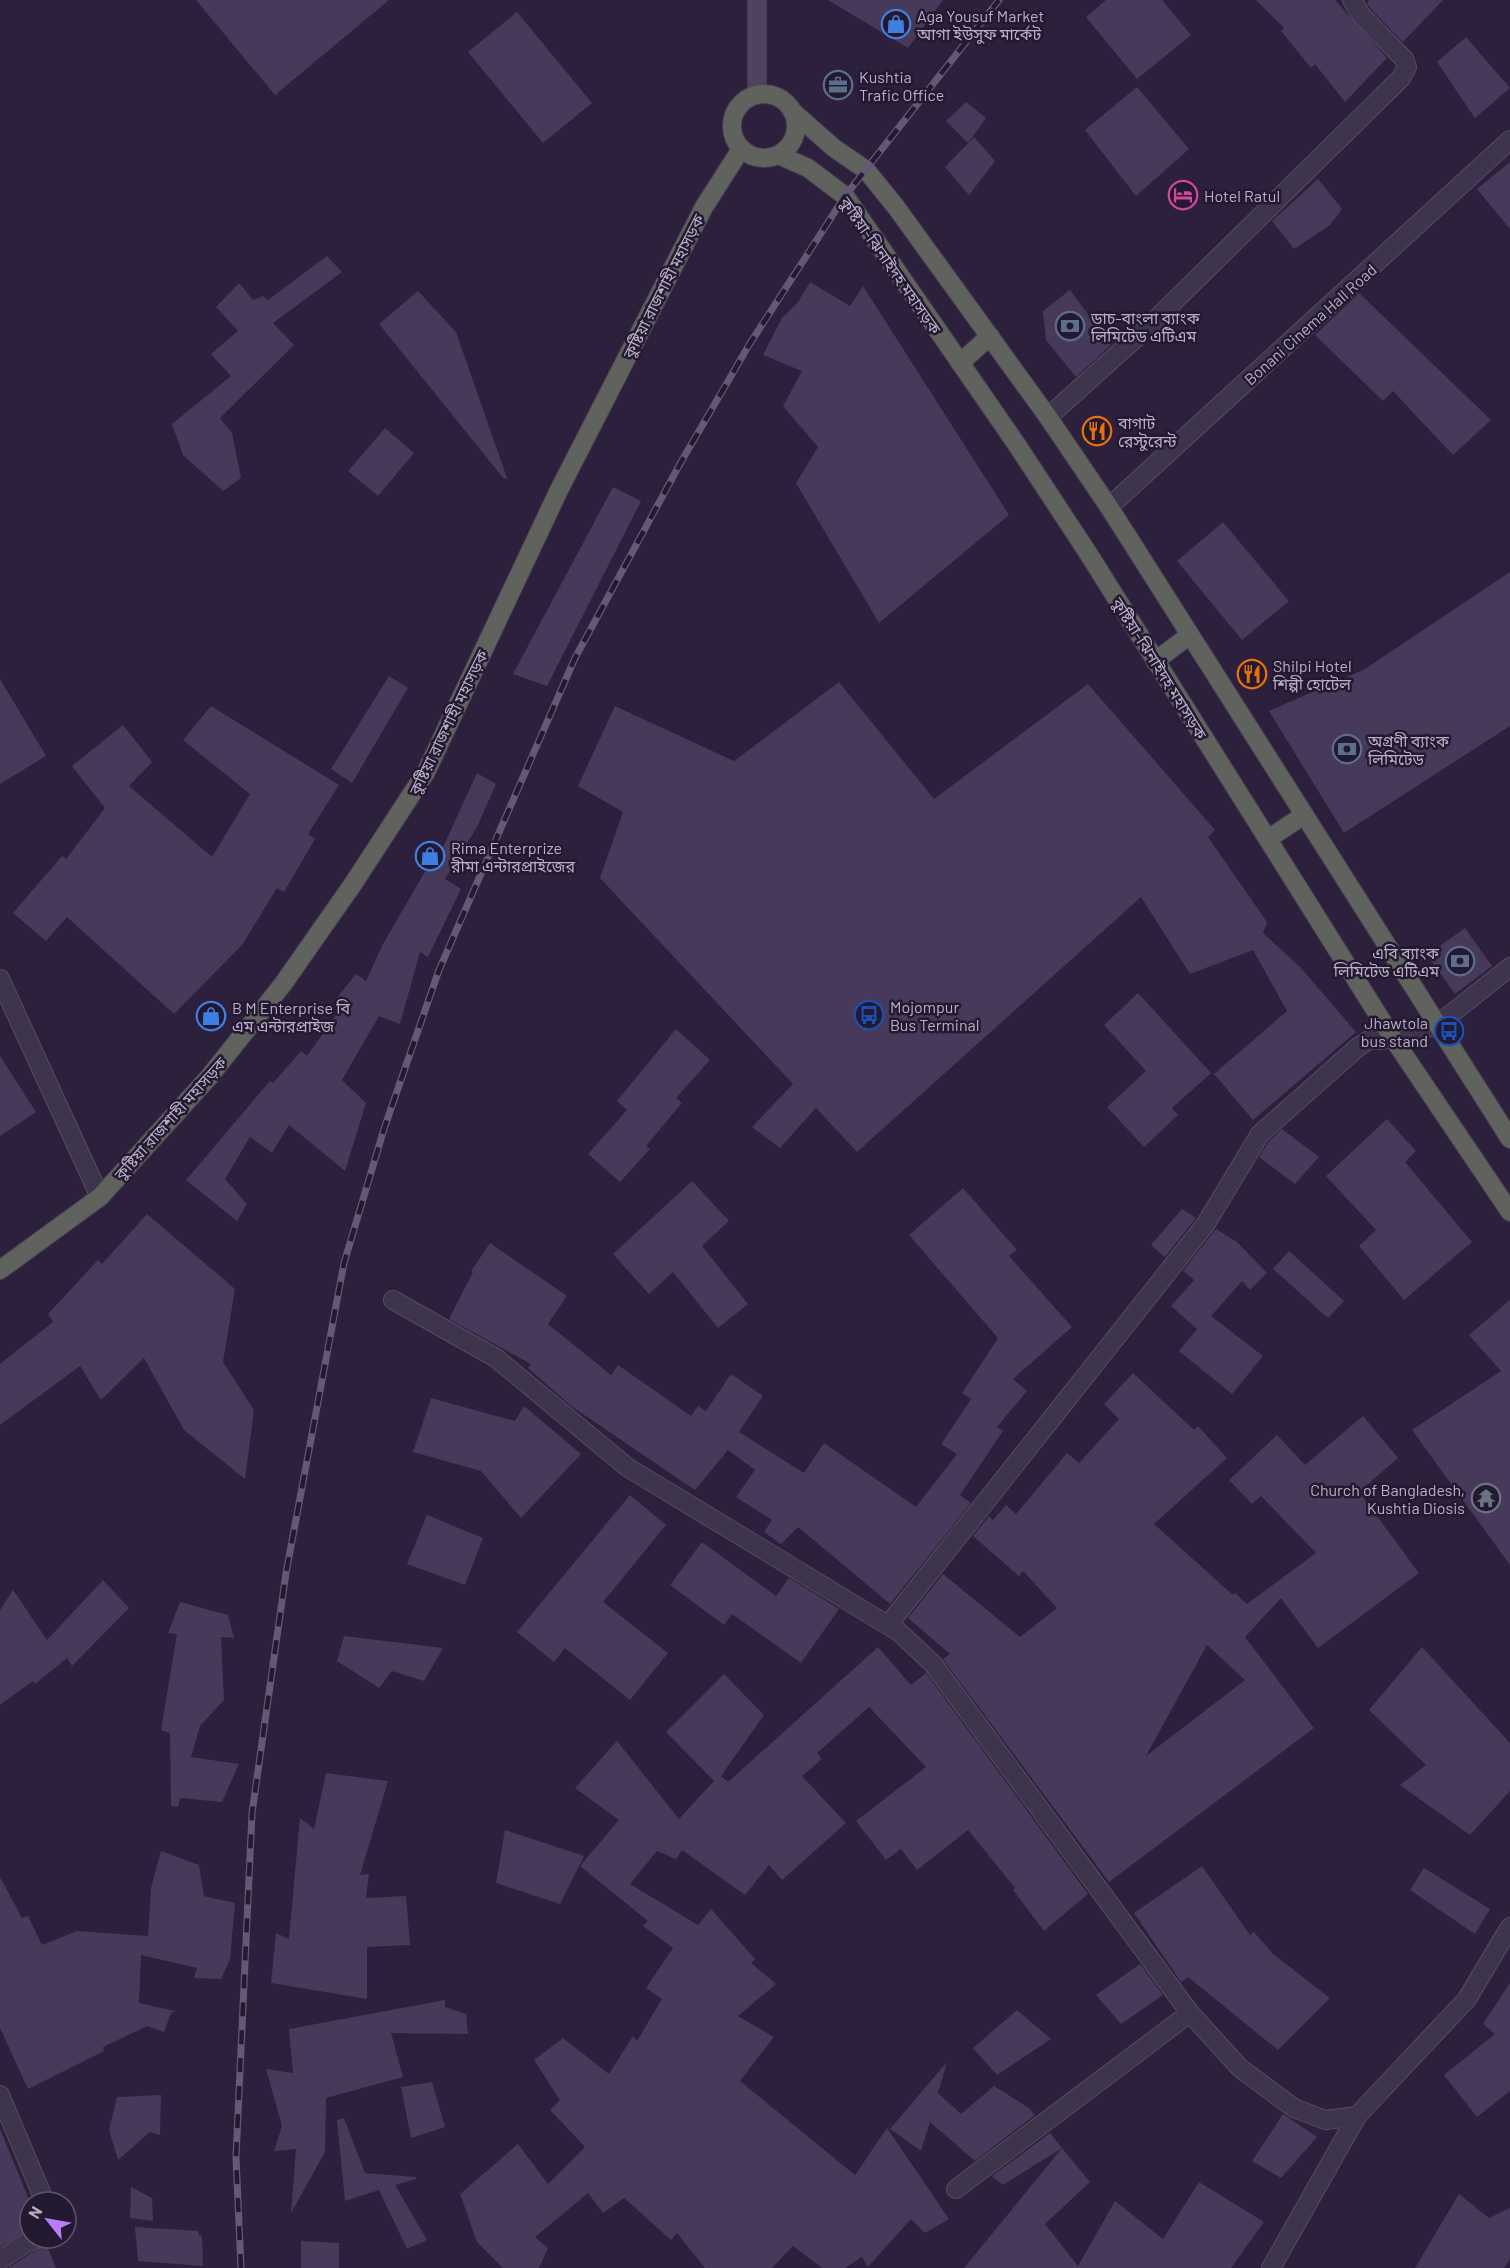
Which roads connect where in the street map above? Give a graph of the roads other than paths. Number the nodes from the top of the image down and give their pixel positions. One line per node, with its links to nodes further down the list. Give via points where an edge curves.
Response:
1 (757, 0): 3 (main road)
2 (1352, 0): 10 (street, via 1362,16 1404,59 1407,67 1401,78 1148,327)
3 (756, 95): 4 (highway, via 780,98); 6 (highway, via 742,102 733,117 732,134)
4 (792, 111): 7 (highway, via 796,129 793,140); 8 (highway, via 866,170)
5 (1510, 140): 11 (street, Bonani Cinema Hall Road)
6 (741, 149): 7 (highway, via 759,158); 21 (highway, কুষ্টিয়া রাজশাহী মহাসড়ক, via 704,207 559,490 426,772 283,984 209,1077)
7 (779, 154): 9 (highway, কুষ্টিয়া-ঝিনাইদহ মহাসড়ক, via 808,168 845,196)
8 (990, 336): 9 (highway); 10 (highway)
9 (960, 363): 13 (highway, কুষ্টিয়া-ঝিনাইদহ মহাসড়ক, via 1088,553)
10 (1048, 417): 11 (highway)
11 (1109, 507): 12 (highway)
12 (1191, 635): 13 (highway); 14 (highway)
13 (1155, 661): 15 (highway, কুষ্টিয়া-ঝিনাইদহ মহাসড়ক)
14 (1304, 815): 15 (highway); 18 (highway)
15 (1268, 839): 19 (highway, কুষ্টিয়া-ঝিনাইদহ মহাসড়ক)
16 (1510, 967): 18 (street)
17 (0, 979): 21 (street)
18 (1437, 1025): 19 (street); 20 (highway)
19 (1392, 1037): 22 (highway, কুষ্টিয়া-ঝিনাইদহ মহাসড়ক); 25 (street, via 1369,1040 1358,1047 1260,1134 1205,1226)
20 (1510, 1139)
21 (100, 1197): 23 (highway, কুষ্টিয়া রাজশাহী মহাসড়ক)
22 (1510, 1212)
23 (0, 1270)
24 (393, 1300): 25 (street, via 496,1358 627,1467)
25 (888, 1625): 27 (street, via 933,1664)
26 (1510, 1927): 29 (street, via 1467,1999)
27 (1190, 2013): 29 (street, via 1240,2068 1294,2108 1325,2120); 30 (street)
28 (0, 2095): 31 (street)
29 (1357, 2116): 34 (street)
30 (956, 2189)
31 (40, 2190)
32 (18, 2248): 33 (street)
33 (0, 2260)
34 (1271, 2268)

